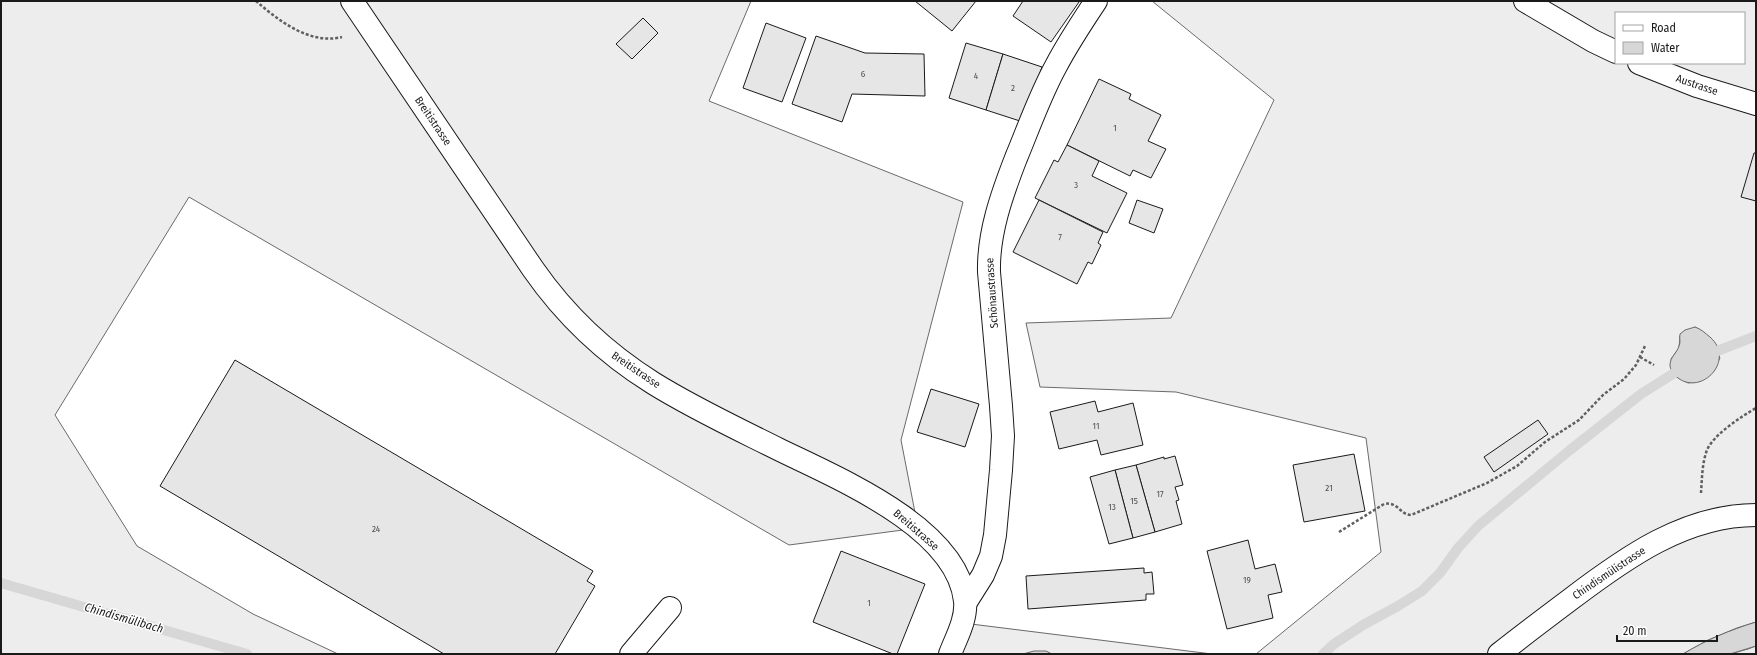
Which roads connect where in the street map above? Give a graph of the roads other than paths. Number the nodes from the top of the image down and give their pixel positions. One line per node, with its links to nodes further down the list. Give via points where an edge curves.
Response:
1 (352, 1): 8 (street, Breitistrasse, via 536,274 559,304 592,337 631,369 660,387 892,509 918,528 945,556 962,585)
2 (1096, 1): 8 (street, Schönaustrasse, via 1056,66 1044,91 1007,182 992,233 989,262 1002,406 1001,470 991,556 983,575)
3 (1525, 1): 4 (street)
4 (1615, 52)
5 (1642, 64): 6 (street, Austrasse, via 1697,86)
6 (1756, 104)
7 (1756, 515): 12 (street, Chindismülistrasse, via 1699,525 1661,540 1625,560)
8 (966, 602): 11 (street, Breitistrasse, via 962,623)
9 (670, 608): 10 (street)
10 (631, 654)
11 (950, 654)
12 (1499, 654)

